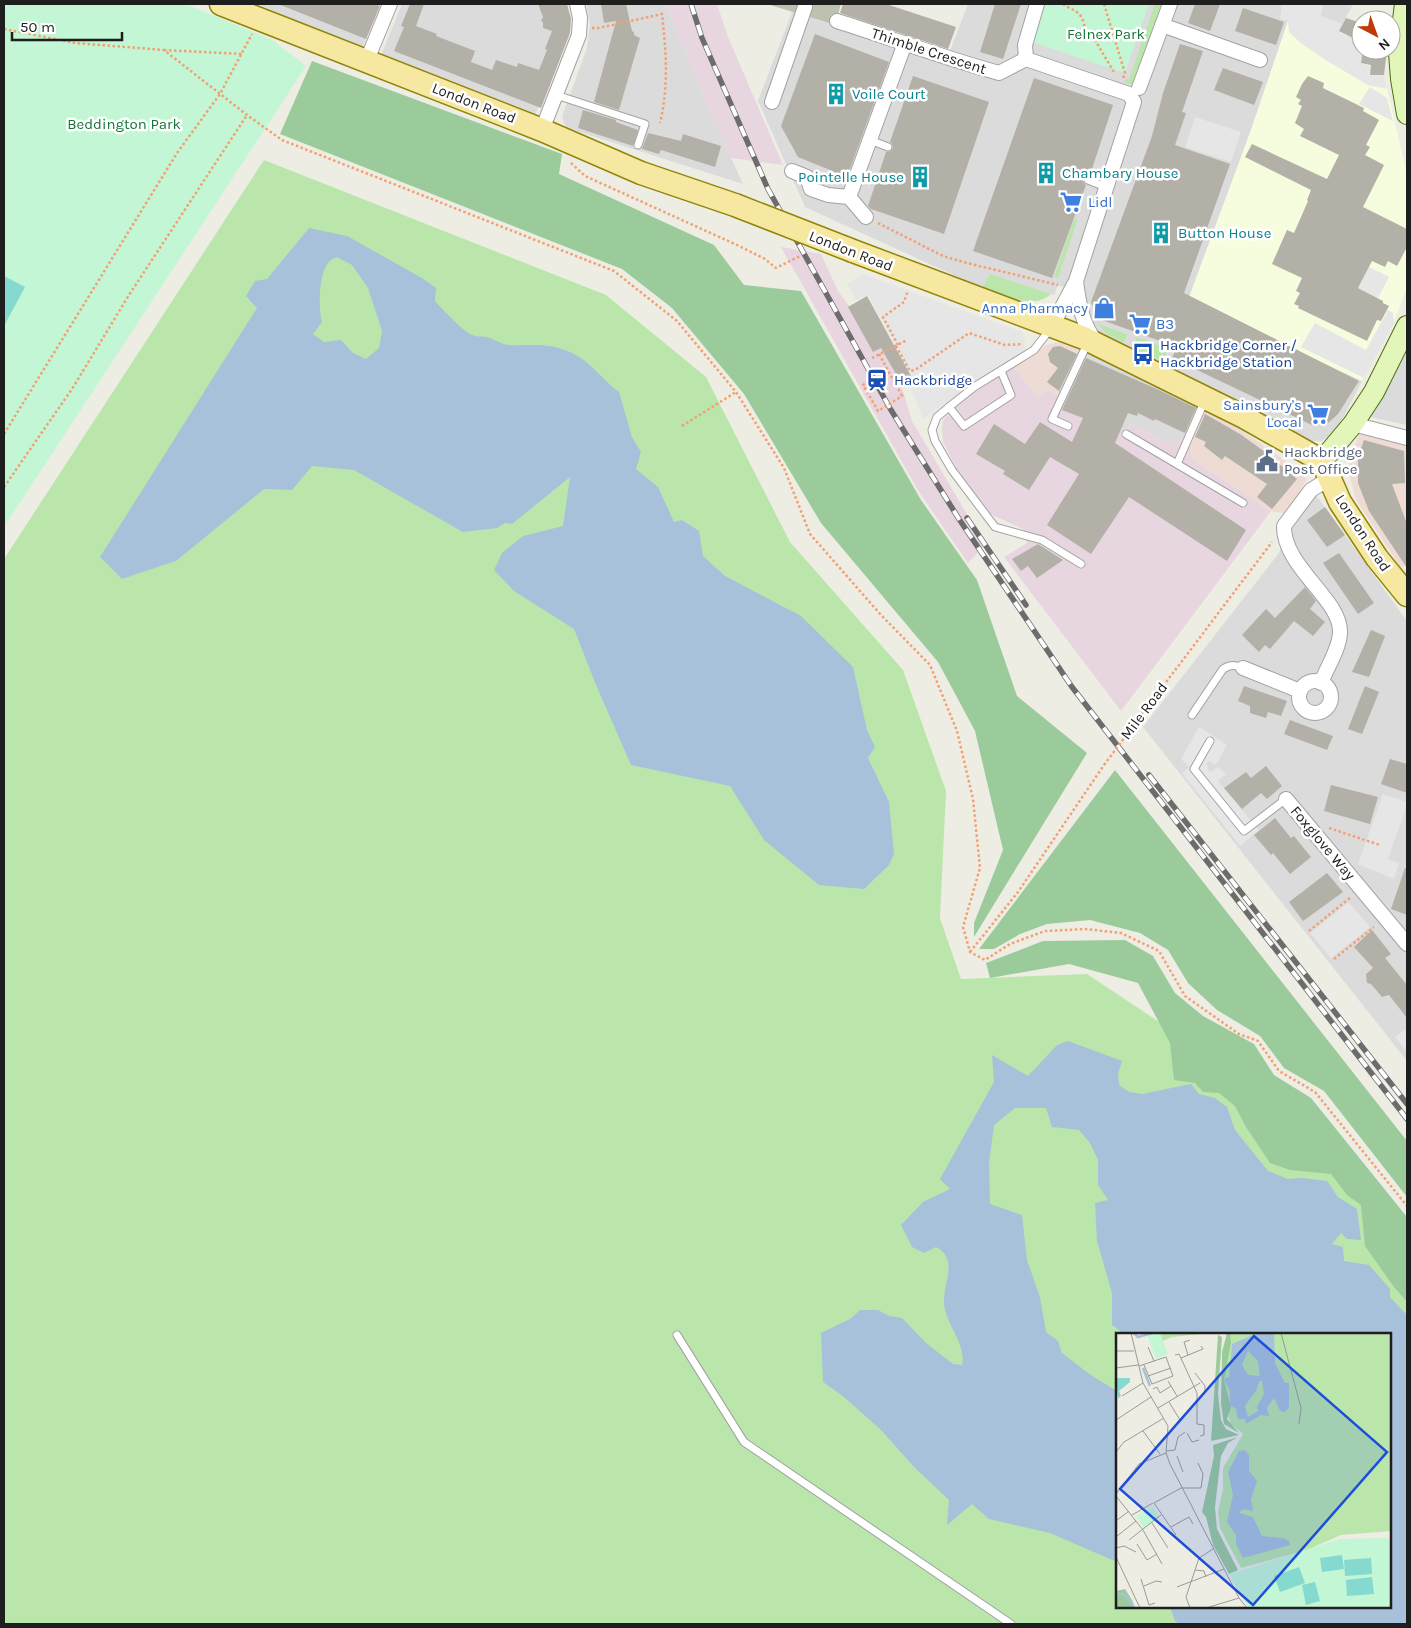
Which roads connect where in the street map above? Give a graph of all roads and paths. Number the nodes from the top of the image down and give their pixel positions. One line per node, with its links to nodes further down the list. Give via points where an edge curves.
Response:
1 (221, 4): 10 (main road, London Road)
2 (390, 4): 20 (street)
3 (577, 4): 13 (street)
4 (1036, 4): 19 (street, via 1025,45)
5 (1063, 4): 22 (path, via 1080,16 1086,33 1095,40)
6 (1104, 4): 22 (path, via 1125,73)
7 (1170, 4): 12 (street)
8 (1405, 4): 17 (main road)
9 (805, 7): 26 (street)
10 (259, 18): 18 (path); 20 (main road, London Road)
11 (837, 22): 15 (street, Thimble Crescent)
12 (1162, 25): 21 (street); 23 (street)
13 (580, 28): 25 (street); 29 (path, via 599,28 662,14 667,63 665,103)
14 (4, 29): 16 (path, via 75,43)
15 (905, 42): 19 (street, Thimble Crescent, via 998,73); 31 (street)
16 (164, 50): 18 (path); 24 (path)
17 (1403, 52): 27 (main road, via 1401,79)
18 (242, 54): 24 (path)
19 (1026, 59): 22 (street)
20 (367, 60): 30 (main road, London Road)
21 (1260, 60)
22 (1121, 84): 23 (street, via 1127,93)
23 (1136, 93): 37 (street)
24 (220, 94): 28 (path); 59 (path, via 177,153)
25 (556, 95): 30 (street); 32 (lane, via 645,124)
26 (772, 102)
27 (1407, 114)
28 (247, 115): 53 (path, via 282,140 614,271 677,322); 64 (path, via 129,295 72,390)
29 (660, 123)
30 (542, 130): 43 (main road, London Road, bridge, via 641,173 735,205)
31 (870, 140): 33 (lane); 38 (street)
32 (638, 145)
33 (888, 147)
34 (567, 157): 40 (path, via 585,176 737,245 776,268)
35 (792, 171): 38 (street, via 807,177 812,189)
36 (1088, 180): 37 (lane)
37 (1106, 187): 41 (street)
38 (849, 198): 39 (street)
39 (866, 217): 41 (path, via 966,264)
40 (800, 256)
41 (1074, 285): 43 (street); 47 (street)
42 (910, 286): 48 (path, via 904,302 883,317)
43 (1052, 326): 47 (main road, London Road); 51 (lane, via 1034,350)
44 (1407, 326): 56 (main road, via 1374,392)
45 (907, 340): 48 (path)
46 (1028, 344): 48 (path, via 1005,345 969,333 910,371)
47 (1094, 344): 54 (main road, London Road); 58 (lane, via 1052,419)
48 (897, 345): 49 (path)
49 (879, 354): 50 (path); 52 (path, bridge, via 902,396 878,411 863,385)
50 (872, 358)
51 (1001, 370): 55 (lane); 55 (lane, via 1011,395 964,426)
52 (869, 381)
53 (736, 392): 57 (path); 81 (path, via 784,468 810,534 880,615 930,665 957,731 973,799 980,868 963,927)
54 (1206, 399): 62 (lane); 63 (main road, London Road, via 1244,417)
55 (949, 406): 67 (lane, via 938,417 932,430 935,440 952,470 995,527 1042,540)
56 (1353, 424): 61 (street); 63 (main road)
57 (682, 426)
58 (1068, 426)
59 (4, 434)
60 (1126, 434): 62 (lane)
61 (1407, 438)
62 (1178, 464): 65 (lane)
63 (1325, 470): 66 (street); 68 (main road, London Road, via 1358,530)
64 (4, 487)
65 (1243, 503)
66 (1284, 526): 70 (street, via 1283,534 1290,552 1338,622 1340,632 1336,648); 81 (path, Mile Road, bridge, via 1104,765 1018,892)
67 (1081, 564)
68 (1407, 595)
69 (1243, 668): 71 (street); 72 (lane, via 1234,665 1223,669)
70 (1320, 683): 71 (street, via 1311,682); 71 (street, via 1328,689 1330,700 1321,712 1306,710 1300,702)
71 (1300, 692)
72 (1192, 715)
73 (1210, 741): 74 (lane, Foxglove Way, via 1194,769 1244,831)
74 (1286, 799): 75 (street, Foxglove Way)
75 (1317, 836): 76 (path, via 1328,828); 77 (street, Foxglove Way)
76 (1380, 845)
77 (1361, 890): 78 (street, Foxglove Way); 79 (path)
78 (1385, 919): 80 (street, Foxglove Way); 82 (path)
79 (1309, 931)
80 (1407, 944)
81 (970, 952): 83 (path, via 985,960 1010,944 1045,931 1085,929 1121,933 1159,951 1185,996 1239,1034 1258,1041 1279,1072 1315,1092)
82 (1334, 959)
83 (1407, 1206)
84 (677, 1335): 85 (lane, via 744,1442)
85 (1011, 1624)

